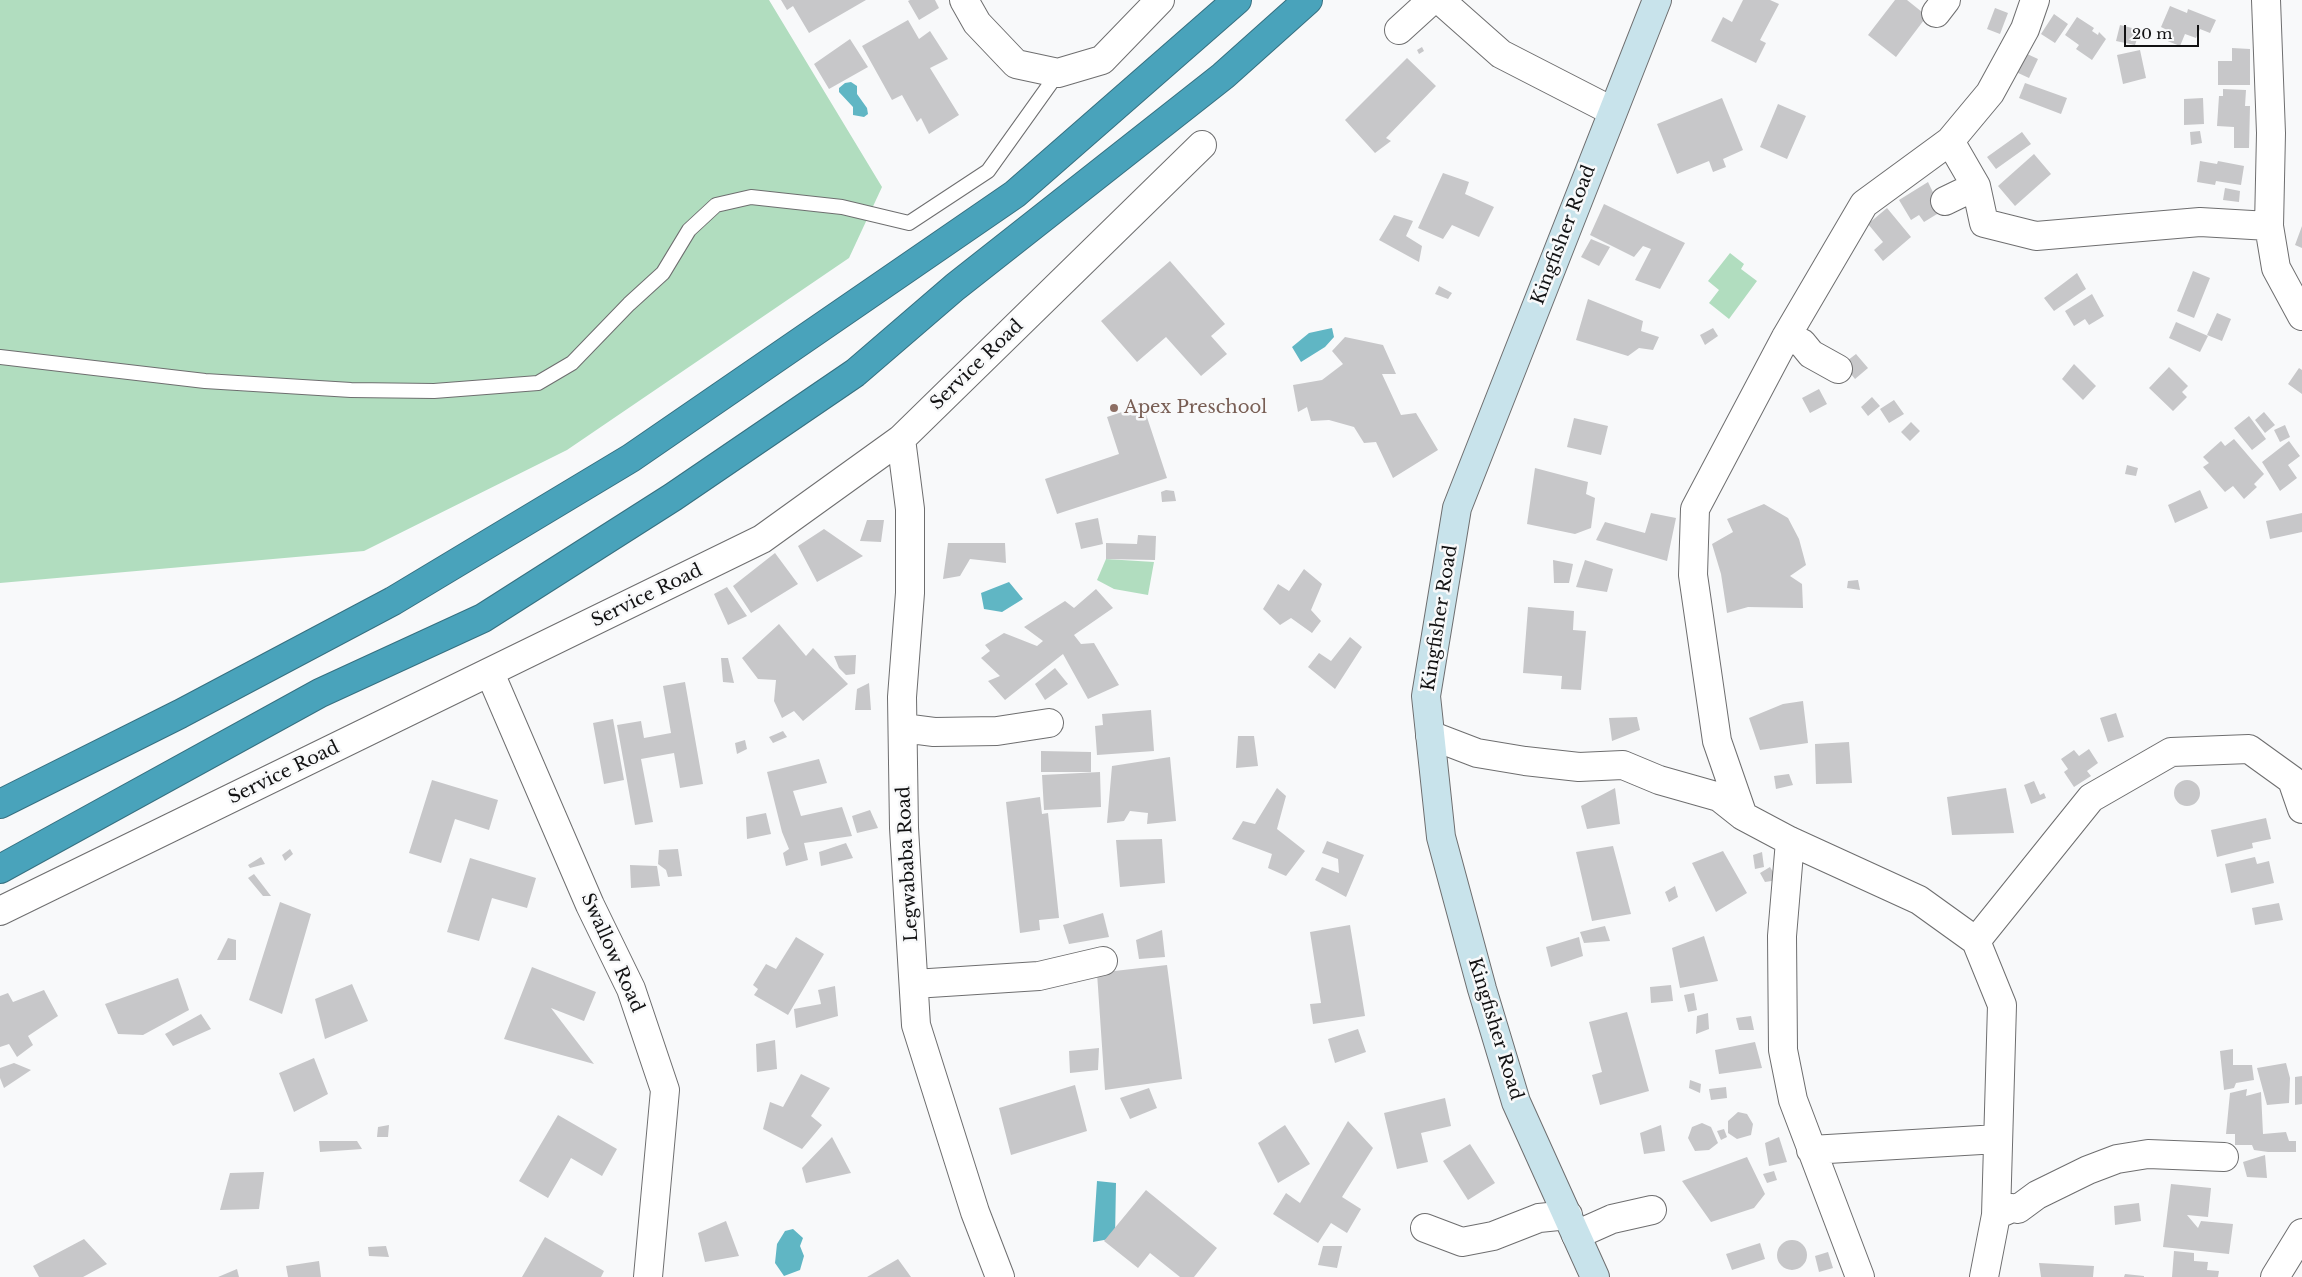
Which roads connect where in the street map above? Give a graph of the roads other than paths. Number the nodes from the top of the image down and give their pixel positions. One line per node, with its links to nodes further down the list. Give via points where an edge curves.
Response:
1 (964, 0): 11 (street, via 977,23 1016,64)
2 (1160, 0): 11 (street, via 1102,60)
3 (1237, 0): 24 (highway, via 1015,194 631,458 393,601)
4 (1308, 0): 33 (highway, via 1223,76 955,287 855,373 673,497 483,618 320,693)
5 (1432, 0): 10 (street)
6 (1440, 0): 12 (street, via 1501,54)
7 (1657, 0): 12 (street, Kingfisher Road)
8 (2035, 0): 13 (street, via 2025,29 1990,93)
9 (2266, 0): 17 (street, via 2271,133)
10 (1400, 30)
11 (1058, 73): 20 (lane, via 988,171 909,223 842,206 751,197 716,205 689,230 663,273 628,304 572,363 538,383 434,391 351,390 205,381)
12 (1612, 111): 27 (street, Kingfisher Road, via 1457,508 1426,696)
13 (1950, 141): 15 (street); 19 (street, via 1864,204)
14 (1202, 145): 22 (street, Service Road)
15 (1976, 186): 16 (street); 17 (street, via 1984,224 2036,236 2200,222)
16 (1946, 201)
17 (2268, 226): 18 (street, via 2276,268)
18 (2302, 316)
19 (1786, 337): 21 (street, via 1802,343 1811,354); 31 (street, via 1695,509 1693,575 1717,741)
20 (0, 357)
21 (1838, 369)
22 (901, 439): 23 (street, Service Road, via 762,539); 26 (street, Legwababa Road, via 910,509 910,593 902,697)
23 (490, 673): 34 (street, Service Road); 46 (street, Swallow Road, via 590,905 632,989 665,1090)
24 (180, 714): 28 (highway); 29 (highway)
25 (1049, 723): 26 (street, via 997,731 934,732)
26 (903, 728): 37 (street, Legwababa Road, via 904,828)
27 (1430, 735): 31 (street, via 1477,752 1525,762 1622,765 1659,780 1719,797); 43 (street, Kingfisher Road, via 1441,837 1482,989 1516,1102)
28 (0, 791)
29 (0, 804)
30 (2302, 809): 35 (street, via 2292,780 2249,749 2171,752 2091,798)
31 (1743, 816): 32 (street)
32 (1790, 841): 35 (street, via 1919,900); 39 (street, via 1782,936 1783,1050 1793,1100)
33 (0, 869)
34 (0, 911)
35 (1976, 941): 38 (street, via 2002,1006)
36 (1103, 961): 37 (street, via 1038,976)
37 (914, 984): 47 (street, Legwababa Road, via 916,1026 975,1212)
38 (1998, 1139): 39 (street); 42 (street)
39 (1811, 1150): 49 (street)
40 (2224, 1157): 42 (street, via 2148,1154 2118,1159 2036,1196 2018,1209 2012,1208)
41 (1652, 1210): 43 (street)
42 (1996, 1215): 50 (street)
43 (1572, 1225): 44 (street, via 1539,1218 1493,1236 1462,1242); 48 (street, Kingfisher Road)
44 (1425, 1228)
45 (2299, 1248): 51 (street)
46 (648, 1277)
47 (1000, 1277)
48 (1595, 1277)
49 (1860, 1277)
50 (1984, 1277)
51 (2275, 1277)

